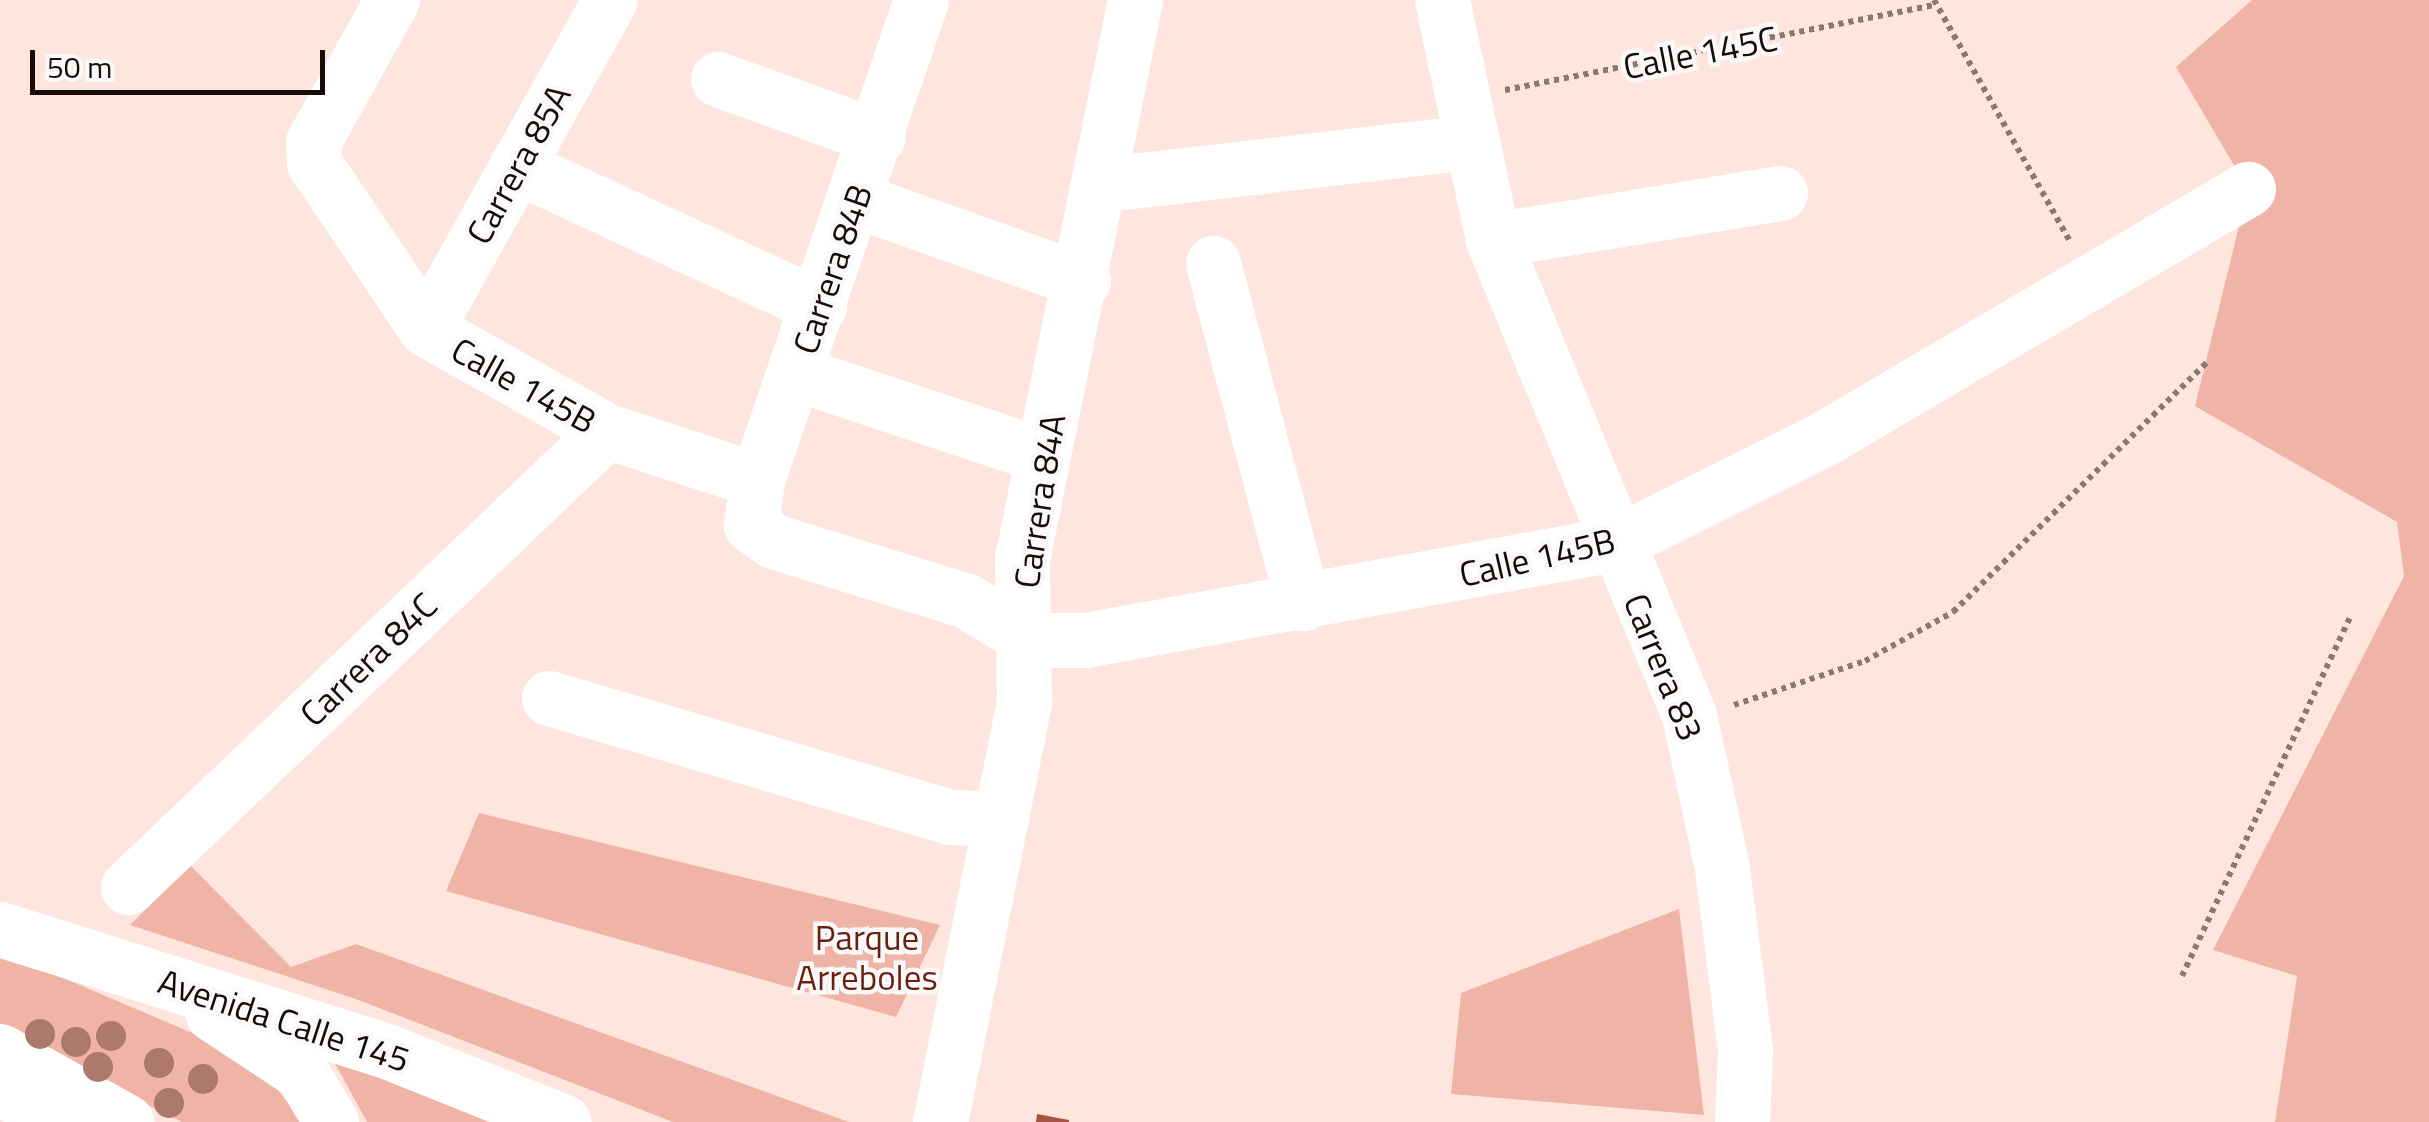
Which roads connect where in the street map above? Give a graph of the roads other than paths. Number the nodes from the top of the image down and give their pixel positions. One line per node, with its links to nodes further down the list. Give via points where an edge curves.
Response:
1 (392, 0): 18 (street, Calle 145B, via 313,142 314,163)
2 (610, 0): 9 (street, Carrera 85A)
3 (921, 0): 8 (street, Carrera 84B)
4 (1135, 0): 10 (street, Carrera 84A)
5 (1442, 0): 7 (street, Carrera 83)
6 (718, 79): 8 (street)
7 (1468, 120): 10 (street, via 1342,156); 14 (street, Carrera 83)
8 (878, 136): 13 (street, Carrera 84B)
9 (516, 166): 17 (street); 18 (street, Carrera 85A)
10 (1098, 185): 16 (street, Carrera 84A)
11 (2248, 189): 24 (street, Calle 145B, via 1826,438)
12 (1780, 193): 14 (street)
13 (856, 200): 16 (street); 17 (street, Carrera 84B)
14 (1492, 240): 24 (street, Carrera 83)
15 (1213, 262): 25 (street)
16 (1083, 280): 21 (street, Carrera 84A)
17 (819, 306): 19 (street, Carrera 84B)
18 (426, 329): 20 (street, Calle 145B)
19 (795, 373): 21 (street); 22 (street, Carrera 84B)
20 (607, 431): 22 (street, Calle 145B); 29 (street, Carrera 84C)
21 (1041, 454): 26 (street, Carrera 84A, via 1022,559)
22 (757, 480): 23 (street, Carrera 84B, via 750,510)
23 (760, 536): 26 (street, Calle 145B, via 967,601)
24 (1614, 544): 25 (street, Calle 145B); 39 (street, Carrera 83, via 1689,715 1722,868 1745,1051)
25 (1302, 602): 26 (street, Calle 145B, via 1085,640)
26 (1024, 636): 28 (street, Carrera 84A, via 1024,703)
27 (549, 698): 28 (street, via 952,818)
28 (997, 819): 38 (street, Carrera 84A)
29 (128, 886)
30 (0, 929): 31 (street, Avenida Calle 145)
31 (106, 964): 36 (street, via 244,1032 302,1073); 37 (street, Avenida Calle 145, via 389,1052)
32 (0, 1051): 35 (street)
33 (0, 1088): 34 (street)
34 (58, 1122)
35 (127, 1122)
36 (331, 1122)
37 (564, 1122)
38 (940, 1122)
39 (1742, 1122)

